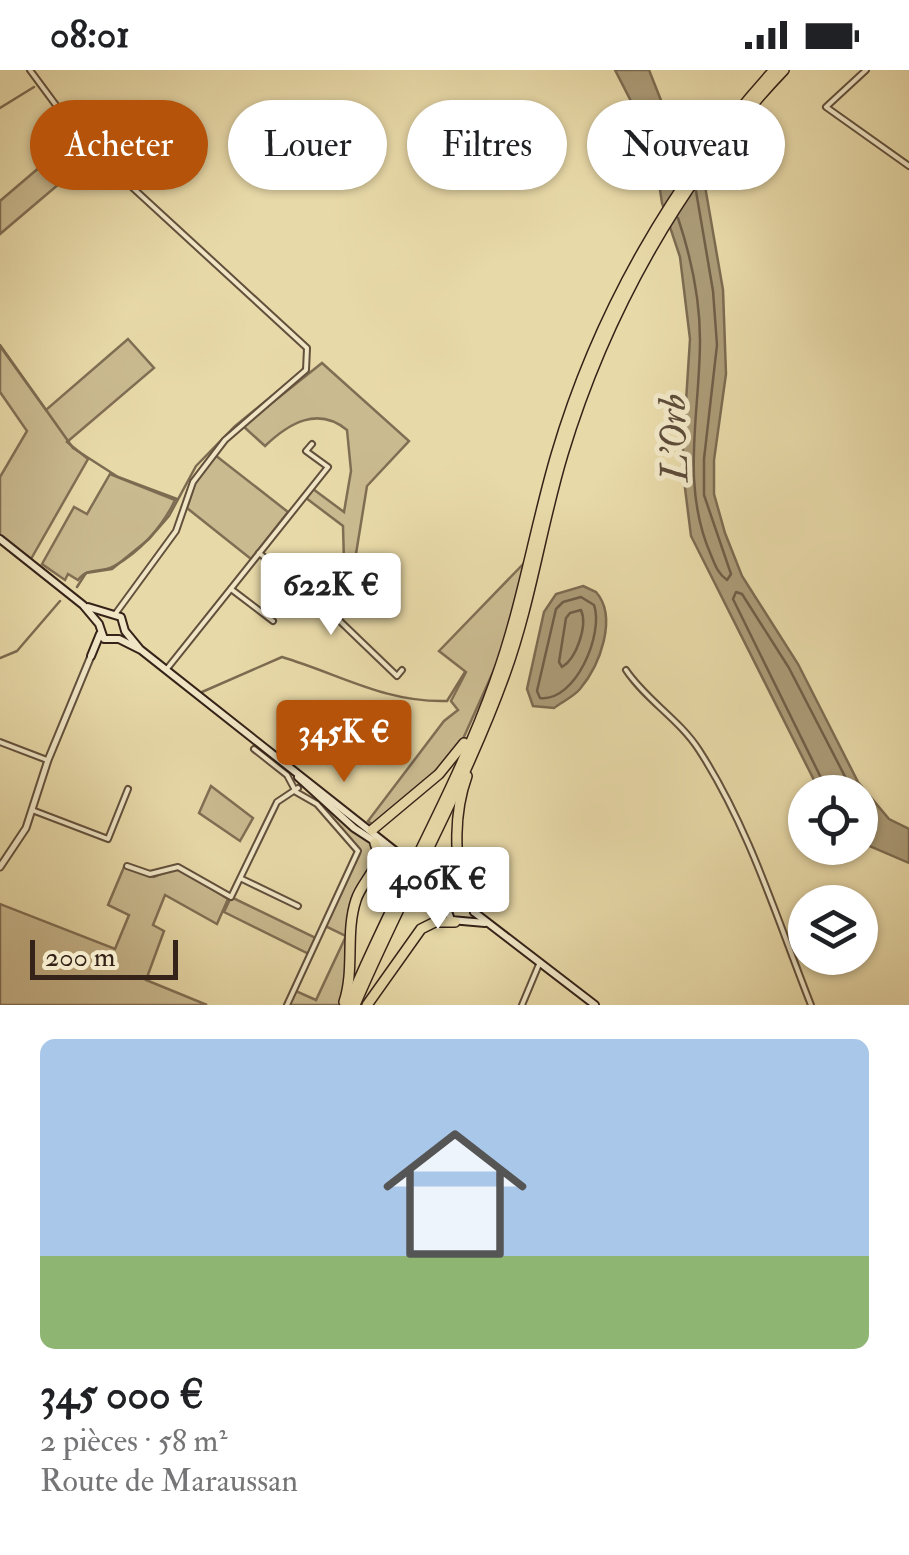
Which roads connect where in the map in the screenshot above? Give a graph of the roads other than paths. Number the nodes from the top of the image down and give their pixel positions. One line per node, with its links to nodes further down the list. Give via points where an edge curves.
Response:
1 (30, 70): 13 (street, via 84,144 309,356 306,370 225,440 193,482 176,530)
2 (774, 70): 5 (highway)
3 (784, 70): 6 (highway)
4 (866, 70): 7 (street, via 826,107)
5 (751, 100)
6 (757, 100)
7 (909, 166)
8 (686, 190): 28 (highway, via 604,325 576,393)
9 (312, 444): 11 (street, via 306,451 328,468)
10 (0, 539): 14 (main road)
11 (260, 553): 12 (street); 26 (street, via 397,676)
12 (231, 589): 18 (street); 25 (street)
13 (126, 601): 15 (street); 17 (street)
14 (82, 605): 16 (main road); 19 (main road)
15 (115, 614): 16 (main road); 17 (main road)
16 (106, 616): 19 (main road)
17 (123, 620): 20 (main road)
18 (273, 622)
19 (99, 629): 22 (main road); 24 (main road)
20 (125, 631): 21 (main road); 23 (main road)
21 (119, 639): 22 (main road); 23 (main road)
22 (108, 640): 24 (main road)
23 (142, 650): 25 (main road)
24 (91, 656): 32 (street)
25 (166, 670): 29 (main road)
26 (402, 670)
27 (626, 670): 56 (street, via 696,745 712,772)
28 (492, 701): 36 (highway, via 450,763); 43 (highway, via 494,715 458,808); 52 (highway)
29 (256, 740): 33 (main road); 36 (main road)
30 (0, 742): 32 (street)
31 (254, 749): 33 (street)
32 (48, 760): 35 (street)
33 (300, 786): 37 (main road); 41 (street, via 277,802); 51 (street, via 358,852)
34 (128, 789): 35 (street, via 108,839)
35 (32, 810): 40 (street)
36 (372, 830): 38 (main road)
37 (375, 844): 38 (main road); 52 (highway, via 377,864 354,906)
38 (407, 862): 42 (main road, bridge)
39 (127, 866): 41 (street, via 150,874 176,866 230,897)
40 (0, 867)
41 (242, 879): 46 (street)
42 (430, 883): 44 (main road); 45 (main road)
43 (467, 894): 44 (main road); 47 (main road)
44 (453, 895): 45 (main road)
45 (446, 903): 48 (main road, via 448,916)
46 (298, 906)
47 (474, 912): 48 (main road); 49 (main road)
48 (460, 922): 49 (main road); 53 (highway, via 422,929)
49 (488, 924): 50 (main road)
50 (540, 962): 54 (street); 55 (main road)
51 (287, 1005)
52 (348, 1005)
53 (367, 1005)
54 (522, 1005)
55 (595, 1005)
56 (811, 1005)

